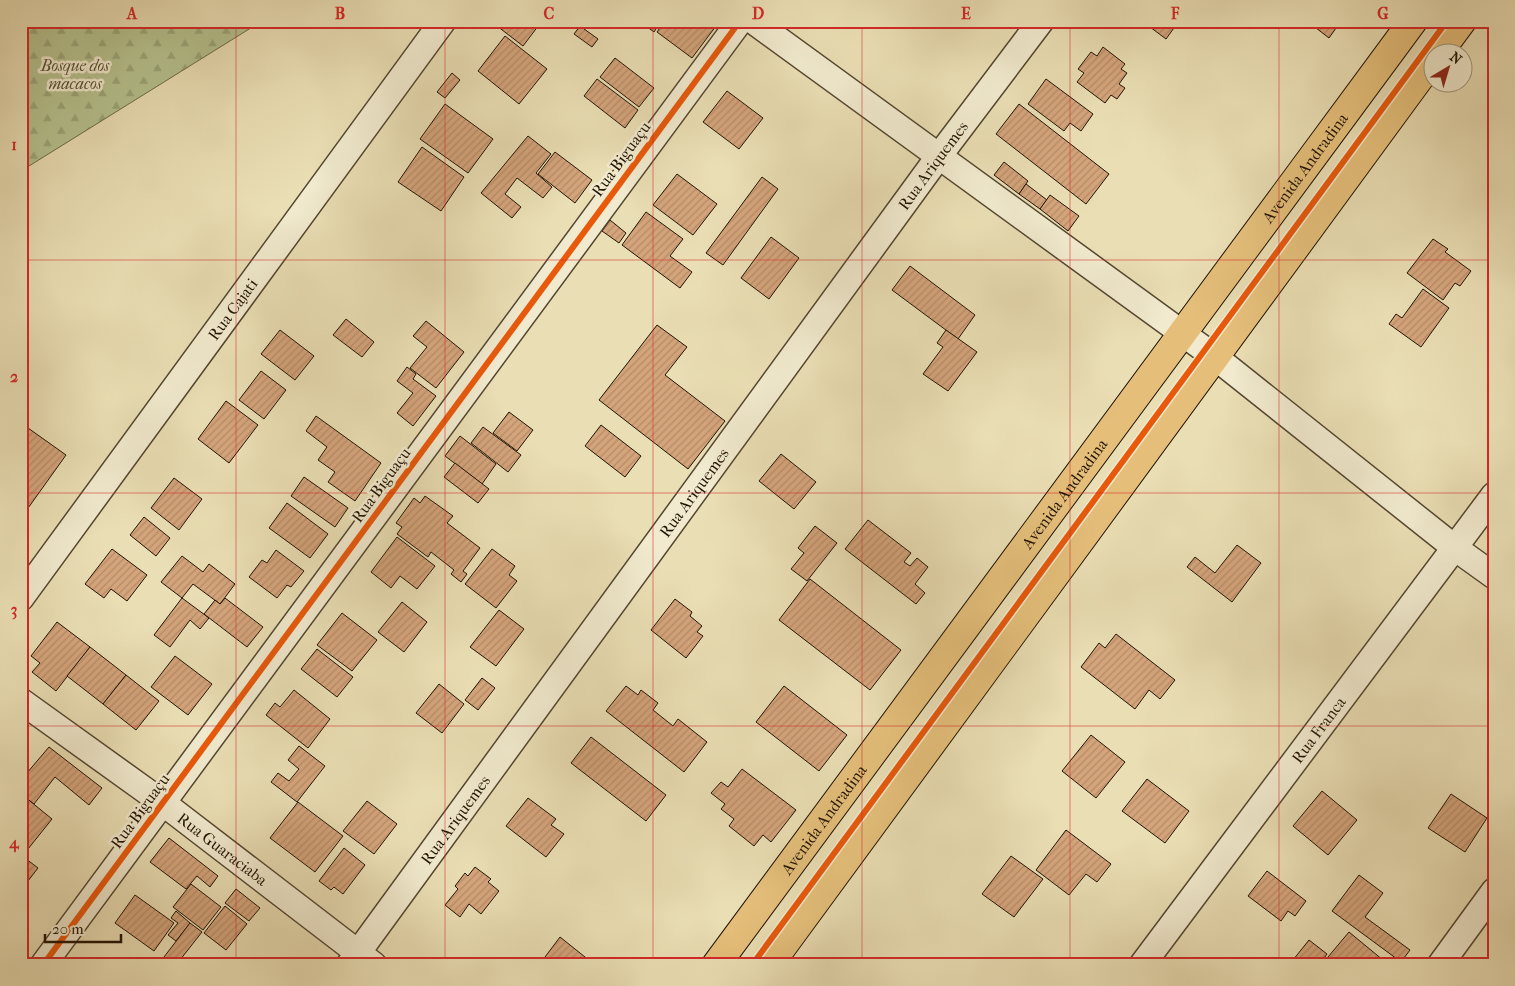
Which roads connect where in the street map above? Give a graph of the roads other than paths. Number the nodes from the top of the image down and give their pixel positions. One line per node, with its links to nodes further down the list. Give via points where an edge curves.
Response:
1 (443, 21): 15 (street, Rua Cajati)
2 (740, 21): 17 (street, Rua Biguaçu)
3 (753, 21): 9 (street)
4 (1041, 21): 9 (street, Rua Ariquemes)
5 (1413, 21): 10 (main road, Avenida Andradina)
6 (1462, 21): 7 (main road)
7 (1446, 42)
8 (1422, 75): 11 (main road)
9 (939, 156): 10 (street); 19 (street, Rua Ariquemes)
10 (1182, 333): 11 (street); 21 (main road, Avenida Andradina)
11 (1215, 357): 13 (street); 22 (main road)
12 (1494, 495): 13 (street, Rua Franca)
13 (1455, 548): 14 (street); 23 (street, Rua Franca)
14 (1494, 576)
15 (21, 598)
16 (21, 701): 17 (street, Rua Guaraciaba)
17 (163, 803): 19 (street, Rua Guaraciaba); 20 (street, Rua Biguaçu)
18 (1494, 891): 24 (street)
19 (361, 961)
20 (43, 965)
21 (716, 965)
22 (769, 965)
23 (1142, 965)
24 (1440, 965)

